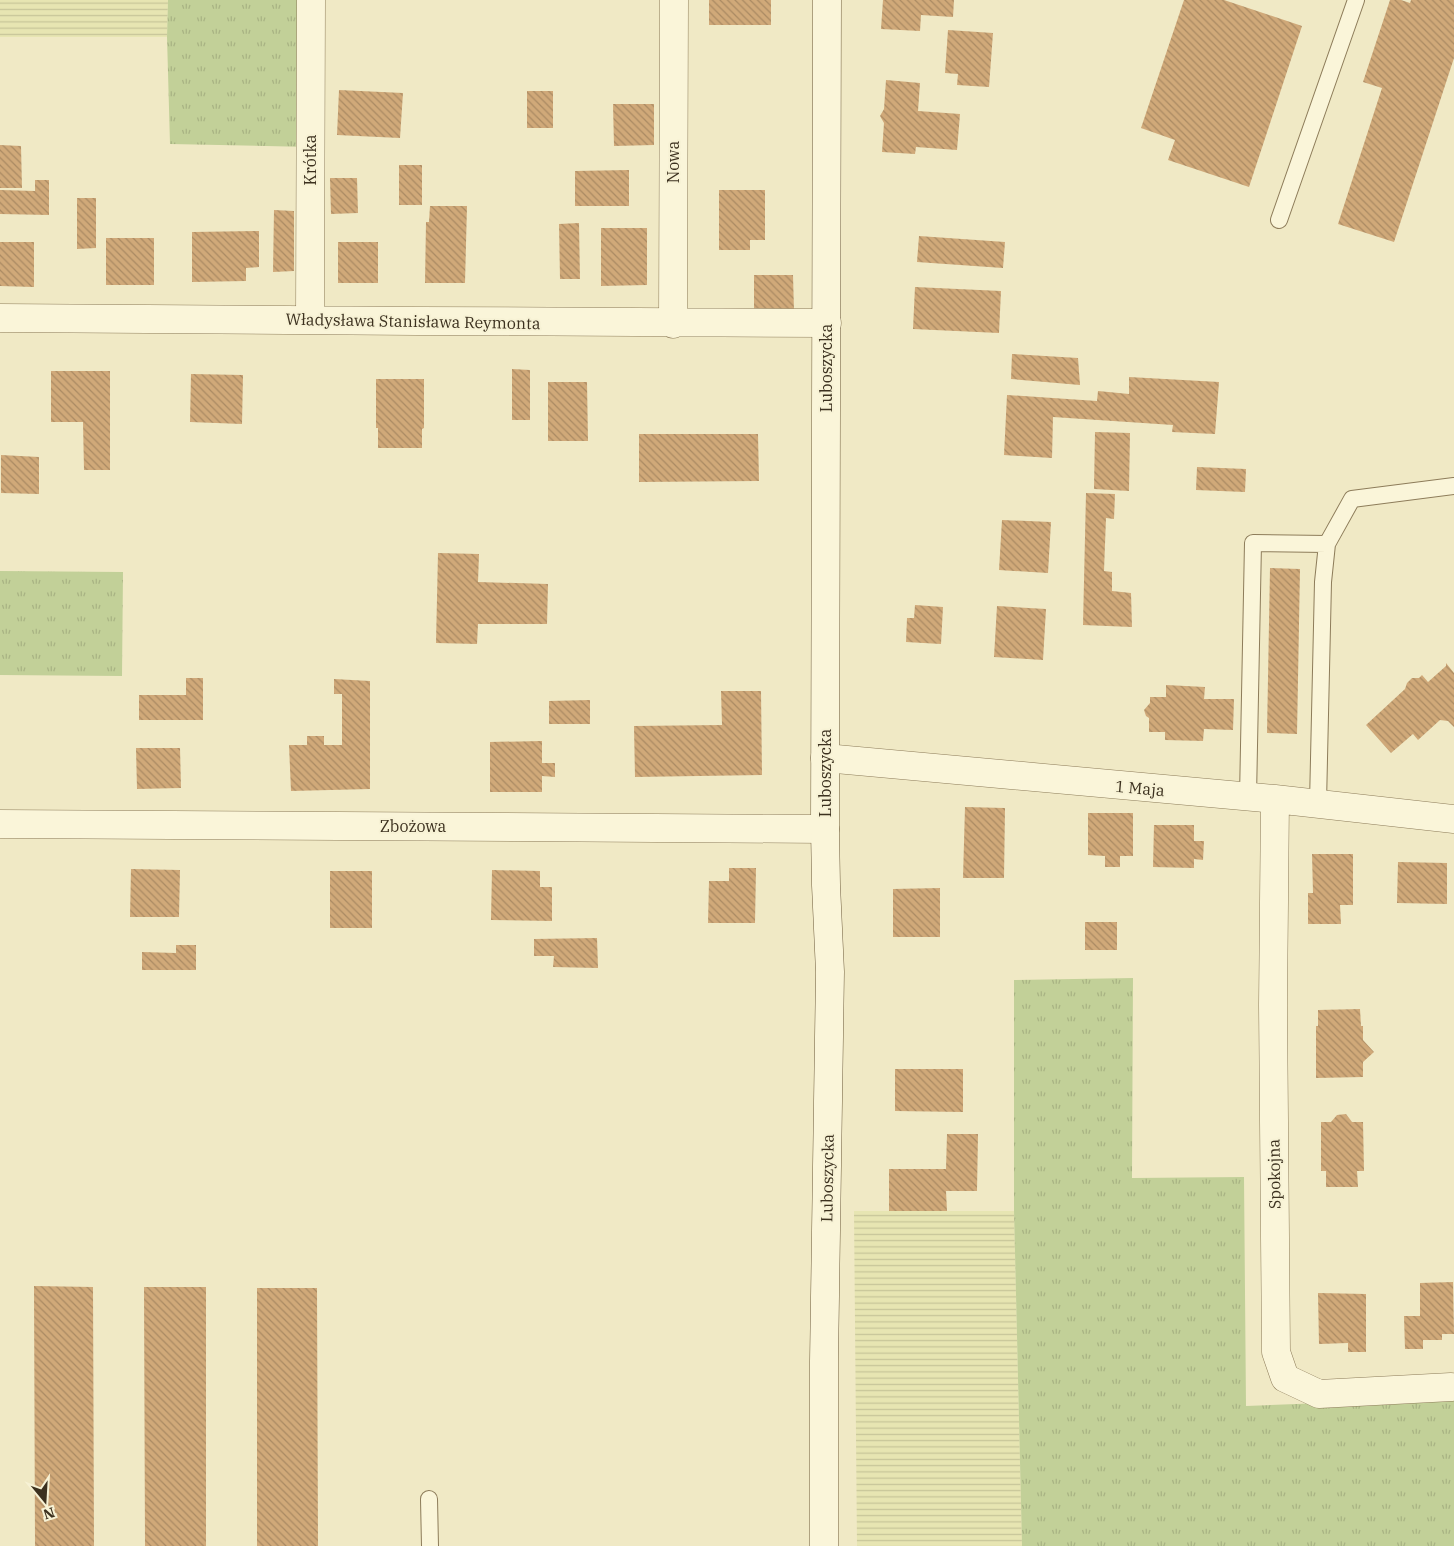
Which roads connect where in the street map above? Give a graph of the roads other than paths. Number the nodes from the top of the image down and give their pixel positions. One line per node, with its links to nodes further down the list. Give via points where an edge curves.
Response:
1 (311, 0): 7 (street, Krótka)
2 (674, 0): 9 (street, Nowa)
3 (828, 0): 8 (street, Luboszycka)
4 (1356, 0): 5 (lane)
5 (1279, 220)
6 (0, 318): 7 (street, Władysława Stanisława Reymonta)
7 (310, 319): 9 (street, Władysława Stanisława Reymonta)
8 (827, 323): 9 (street, Władysława Stanisława Reymonta); 12 (street, Luboszycka)
9 (673, 324)
10 (1454, 486): 11 (lane, via 1352,499)
11 (1327, 544): 13 (lane, via 1253,542); 15 (lane, via 1323,582)
12 (825, 758): 13 (street, 1 Maja); 18 (street, Luboszycka)
13 (1248, 797): 14 (street, 1 Maja)
14 (1275, 799): 15 (street, 1 Maja); 19 (street, Spokojna, via 1276,1352 1285,1378 1319,1394)
15 (1318, 803): 16 (street, 1 Maja)
16 (1454, 819)
17 (0, 824): 18 (street, Zbożowa)
18 (825, 828): 22 (street, Luboszycka, via 830,972)
19 (1452, 1387)
20 (429, 1499): 21 (lane)
21 (430, 1546)
22 (824, 1546)

